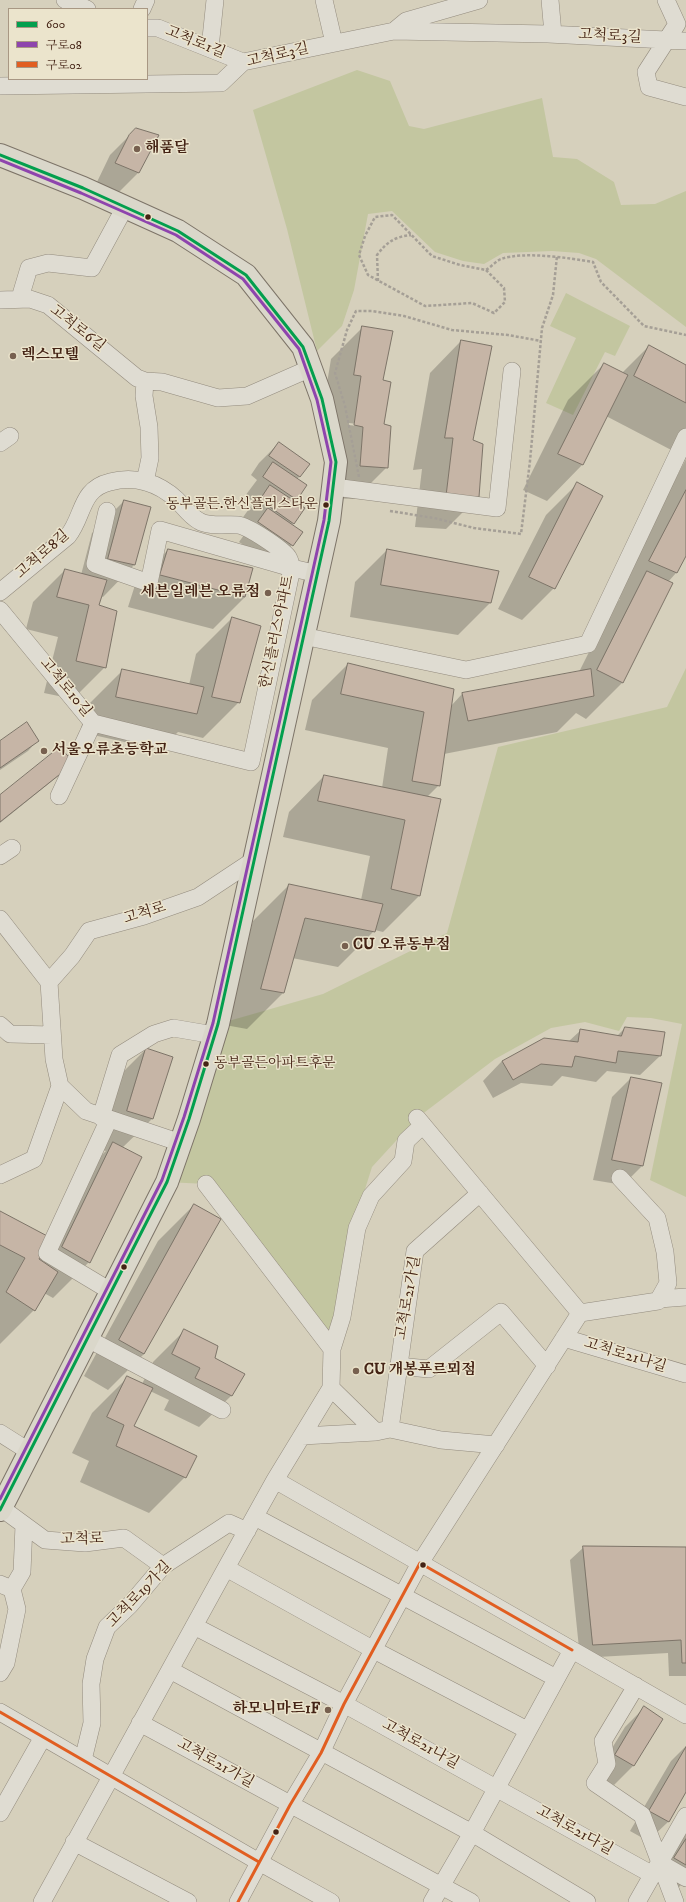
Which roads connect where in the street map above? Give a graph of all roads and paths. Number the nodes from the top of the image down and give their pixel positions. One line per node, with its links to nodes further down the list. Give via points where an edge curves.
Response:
1 (65, 0): 7 (street)
2 (215, 0): 14 (street)
3 (324, 0): 13 (street)
4 (479, 0): 9 (street, 고척로3길, via 406,20)
5 (550, 0): 10 (street)
6 (666, 0): 11 (street, 고척로3길, via 677,24)
7 (85, 8)
8 (148, 28): 14 (street, 고척로1길, via 158,28)
9 (394, 31): 10 (street, 고척로3길); 13 (street, 고척로3길)
10 (553, 34): 11 (street, 고척로3길)
11 (667, 40): 12 (street, 고척로3길); 18 (street, 고척로3길, via 646,72 649,87)
12 (686, 41)
13 (334, 43): 15 (street, 고척로3길)
14 (210, 48): 15 (street, 고척로1길)
15 (243, 62): 16 (street, 고척로3길, via 220,83)
16 (118, 82): 17 (street, 고척로3길)
17 (0, 86)
18 (686, 97)
19 (0, 155): 20 (main road, 고척로)
20 (124, 207): 25 (street, via 92,268 48,263 29,268); 29 (main road, 고척로, via 178,231 246,275 303,346)
21 (411, 235): 23 (path, via 432,256); 24 (path, via 396,237 386,243 377,255); 24 (path, via 392,215 375,217 359,255 368,275)
22 (557, 256): 23 (path, via 501,259); 27 (path, via 593,262 601,282 644,326); 28 (path, via 554,295 542,328)
23 (486, 270): 24 (path, via 504,288 505,302 494,313 472,303 425,306)
24 (378, 281)
25 (20, 298): 26 (street, 고척로6길); 31 (street, 고척로6길, via 48,305 137,378)
26 (0, 300)
27 (686, 336)
28 (541, 341): 33 (path, via 452,330 404,316 356,311 347,330 335,373 345,406); 37 (path, via 521,534 474,528 434,518)
29 (311, 368): 31 (street, 고척로6길, via 247,396 218,398 162,382); 35 (main road, 고척로, via 322,399 336,462)
30 (512, 371): 35 (street, via 497,508)
31 (145, 381): 34 (street, via 150,458)
32 (686, 437): 42 (street, via 588,644 466,670)
33 (359, 478)
34 (145, 482): 38 (street, 고척로8길, via 164,490 200,522 243,526 256,532 288,557); 40 (street, 고척로8길, via 139,479 124,479 94,489 85,498 75,527 68,536)
35 (334, 487): 39 (main road, 고척로, via 330,521)
36 (107, 511): 38 (street, 한신플러스아파트, via 95,564 149,583 160,530)
37 (388, 511)
38 (292, 568): 39 (street); 43 (street, 한신플러스아파트, via 250,762)
39 (318, 574): 42 (main road, 고척로)
40 (0, 592)
41 (0, 610): 43 (street, 고척로10길)
42 (303, 636): 45 (main road, 고척로)
43 (93, 723): 44 (street, 고척로10길)
44 (59, 796)
45 (254, 860): 47 (street, 고척로, via 198,897 144,916 89,931 72,956); 50 (main road, 고척로)
46 (0, 919): 47 (street)
47 (49, 982): 49 (street)
48 (0, 1025): 49 (street, via 10,1034)
49 (52, 1035): 51 (street)
50 (214, 1035): 52 (street, via 173,1028 154,1034 120,1055); 53 (main road, 고척로)
51 (60, 1086): 52 (street, via 86,1112); 54 (street, via 34,1159)
52 (105, 1118): 53 (street); 58 (street, via 47,1253)
53 (181, 1143): 58 (main road, 고척로, via 167,1182)
54 (0, 1175)
55 (620, 1178): 60 (street, via 657,1218 665,1252 668,1283)
56 (206, 1184): 64 (street)
57 (480, 1193): 61 (street); 64 (street, via 420,1121 406,1141 403,1161 371,1196 357,1228 342,1317); 65 (street, 고척로21가길, via 415,1251)
58 (112, 1292): 63 (main road, 고척로)
59 (686, 1297): 60 (street)
60 (659, 1298): 61 (street, via 658,1301)
61 (580, 1313): 62 (street, 고척로21나길)
62 (564, 1338): 66 (street, 고척로21나길); 67 (street, 고척로21나길)
63 (88, 1339): 69 (street); 74 (main road, 고척로)
64 (332, 1349): 68 (street)
65 (398, 1366): 66 (street, via 430,1369 501,1312); 70 (street, 고척로21가길)
66 (547, 1366): 73 (street, 고척로21나길)
67 (686, 1374)
68 (331, 1388): 70 (street); 72 (street)
69 (222, 1410)
70 (383, 1431): 72 (street); 73 (street, via 407,1431 441,1440)
71 (0, 1433): 74 (street)
72 (302, 1436): 75 (street)
73 (496, 1445): 80 (street, 고척로21나길)
74 (30, 1452): 76 (main road, 고척로)
75 (275, 1480): 78 (street); 80 (street)
76 (6, 1483): 77 (main road, 고척로)
77 (0, 1508): 79 (street, 고척로)
78 (251, 1524): 81 (street, 고척로19가길, via 229,1523); 82 (street); 84 (street)
79 (24, 1525): 81 (street, 고척로, via 45,1540 85,1543 124,1538); 83 (street, via 22,1572)
80 (420, 1563): 84 (street, 고척로21나길); 87 (street)
81 (163, 1566): 99 (street, 고척로19가길, via 130,1605 107,1627 95,1659 91,1684 92,1723)
82 (226, 1568): 85 (street); 86 (street)
83 (6, 1586): 89 (street, via 17,1609 6,1663)
84 (402, 1594): 86 (street, 고척로21나길); 90 (street)
85 (194, 1626): 88 (street); 92 (street)
86 (374, 1650): 92 (street, 고척로21나길); 96 (street)
87 (572, 1650): 90 (street); 91 (street)
88 (170, 1670): 95 (street); 98 (street)
89 (0, 1673)
90 (556, 1678): 96 (street)
91 (636, 1686): 94 (street); 108 (street, via 603,1741 607,1764 595,1783 642,1815)
92 (344, 1704): 98 (street, 고척로21나길); 101 (street, 고척로21나길)
93 (0, 1712): 97 (street)
94 (686, 1715)
95 (140, 1723): 100 (street); 102 (street, 고척로21가길)
96 (527, 1730): 101 (street)
97 (44, 1737): 99 (street); 103 (street)
98 (321, 1753): 102 (street, 고척로21나길); 105 (street)
99 (83, 1760): 100 (street)
100 (111, 1776): 106 (street); 107 (street)
101 (496, 1787): 105 (street); 108 (street, 고척로21다길)
102 (290, 1804): 107 (street, 고척로21나길); 110 (street)
103 (0, 1813)
104 (686, 1816): 108 (street)
105 (472, 1833): 110 (street); 117 (street)
106 (74, 1842): 111 (street); 112 (street)
107 (259, 1862): 113 (street, 고척로21나길); 114 (street)
108 (656, 1869): 109 (street, 고척로21다길); 118 (street); 119 (street)
109 (686, 1878)
110 (442, 1885): 115 (street); 116 (street)
111 (42, 1902)
112 (188, 1902)
113 (238, 1902)
114 (331, 1902)
115 (432, 1902)
116 (471, 1902)
117 (587, 1902)
118 (637, 1902)
119 (675, 1902)

